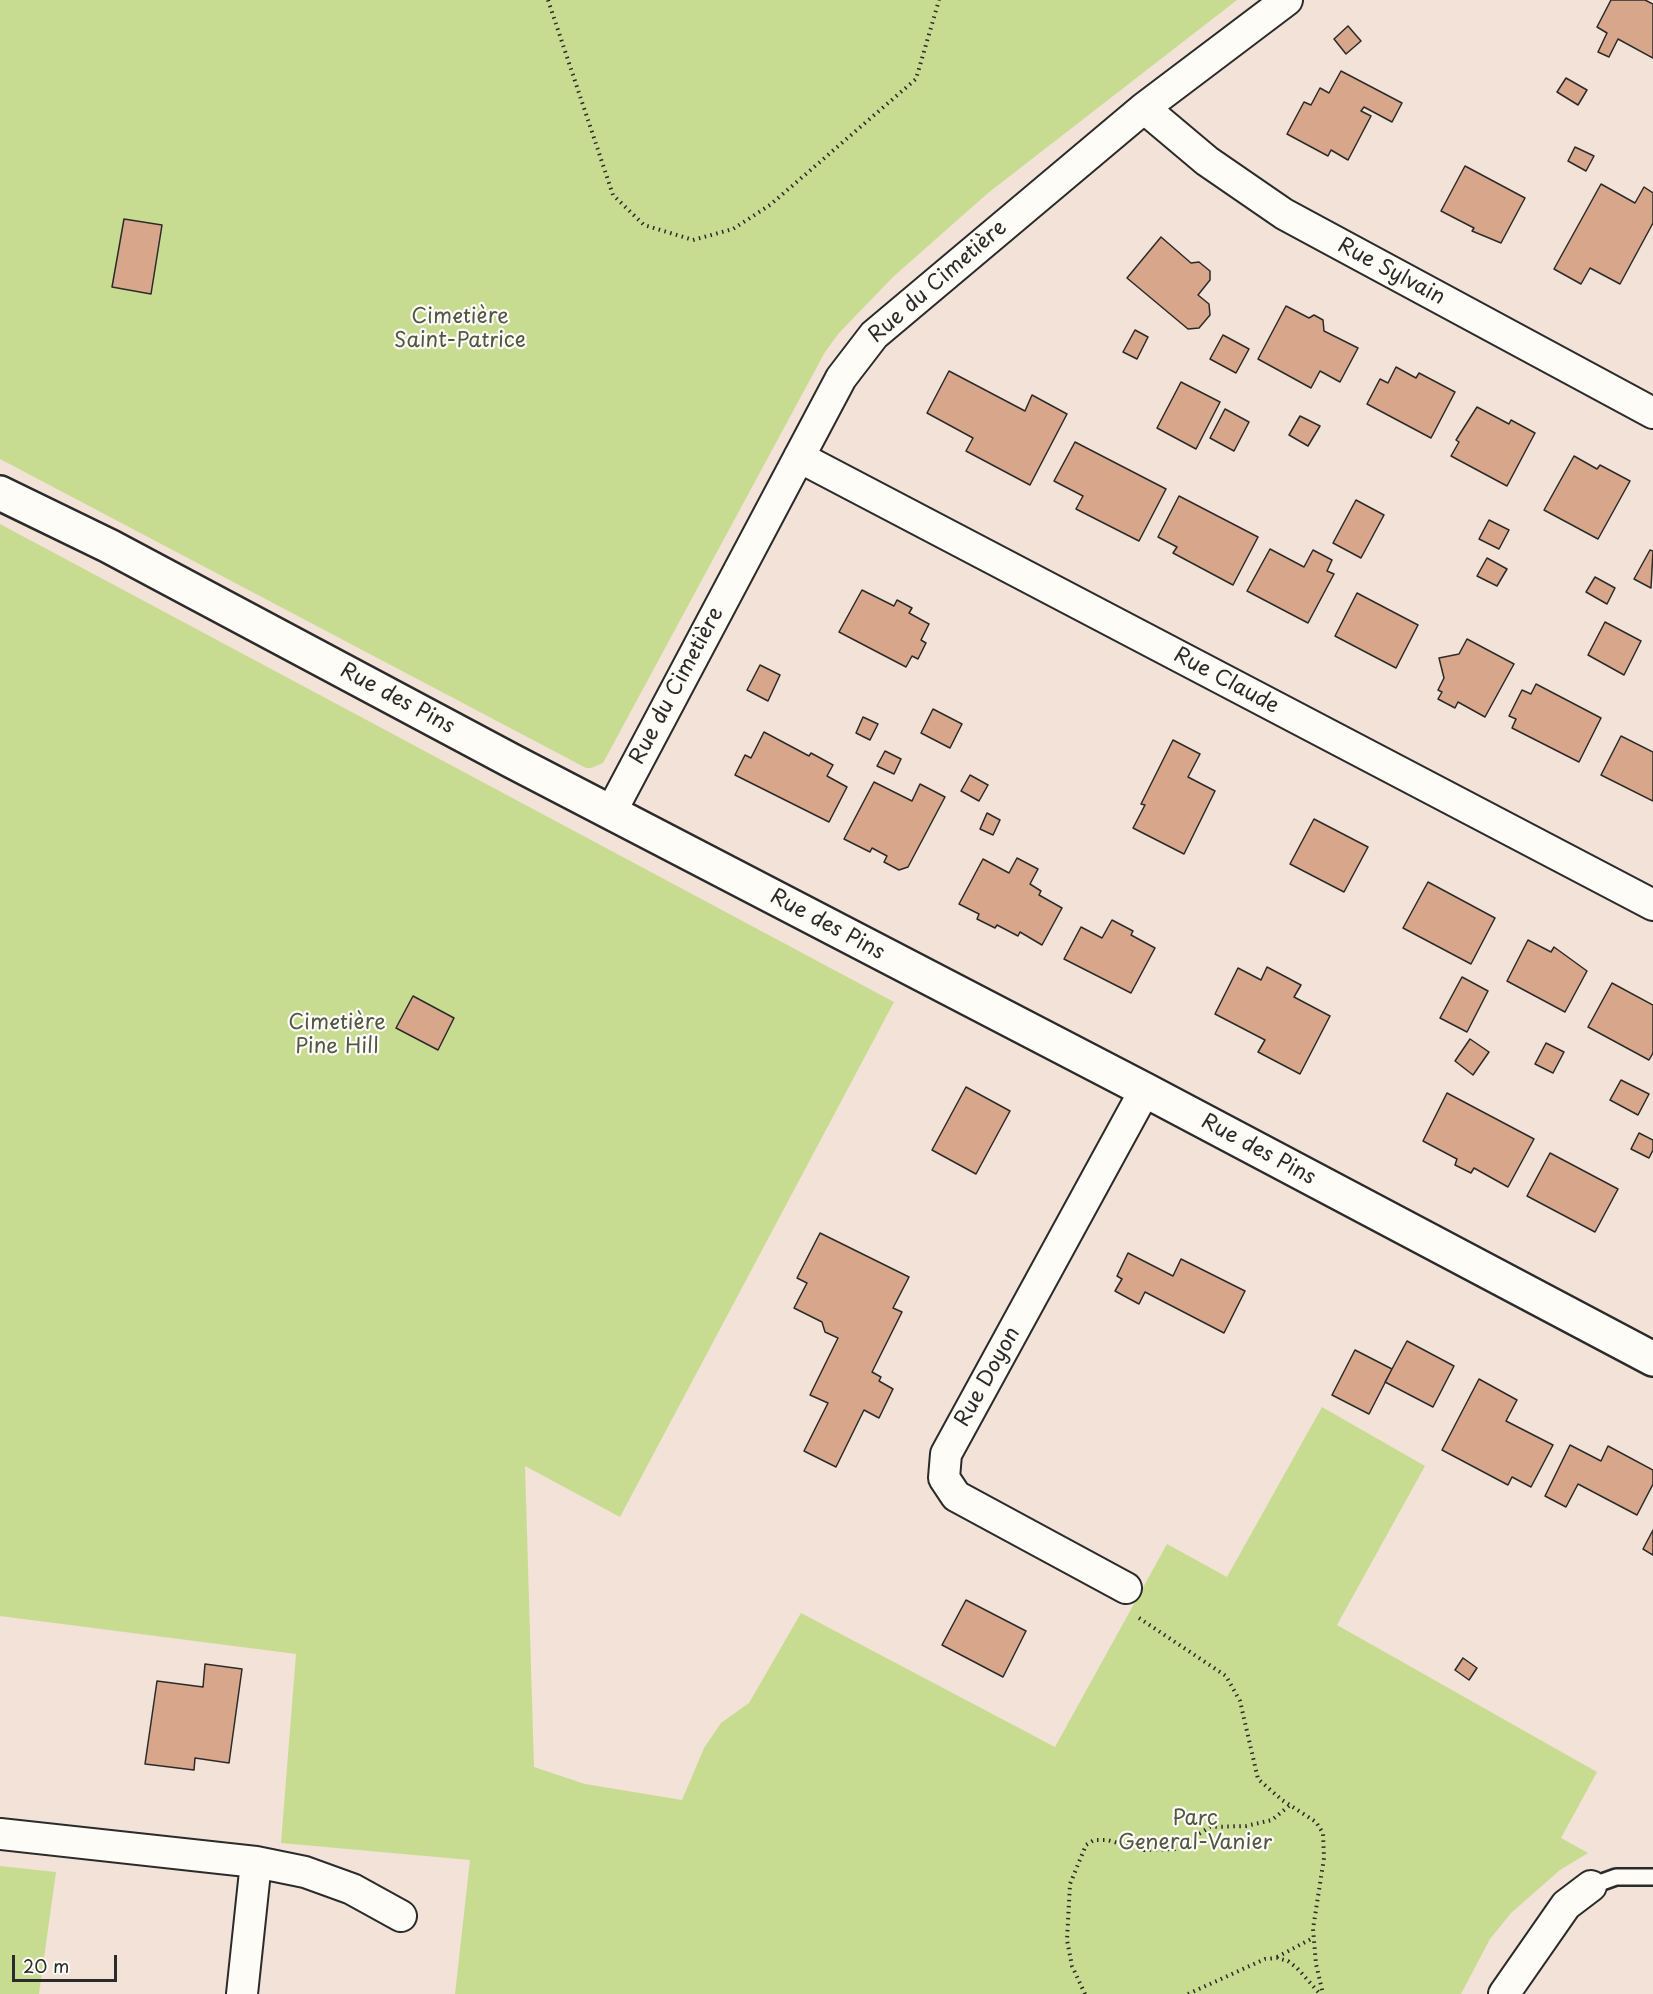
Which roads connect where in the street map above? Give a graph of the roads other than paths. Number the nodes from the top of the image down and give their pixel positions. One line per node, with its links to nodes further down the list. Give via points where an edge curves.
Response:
1 (1287, 0): 2 (street, Rue du Cimetière)
2 (1144, 108): 3 (street, Rue Sylvain, via 1207,161 1284,214); 4 (street, Rue du Cimetière, via 874,335 841,378)
3 (1653, 413)
4 (799, 456): 6 (street, Rue du Cimetière); 7 (street, Rue Claude)
5 (0, 493): 6 (street, Rue des Pins, via 110,546)
6 (611, 812): 8 (street, Rue des Pins)
7 (1653, 905)
8 (1145, 1090): 9 (street, Rue des Pins); 10 (street, Rue Doyon, via 946,1454 944,1478 956,1496)
9 (1653, 1359)
10 (1126, 1588)
11 (0, 1834): 12 (street)
12 (256, 1862): 15 (street, via 305,1872 352,1889); 16 (street)
13 (1653, 1877): 14 (lane, via 1616,1877)
14 (1591, 1886): 17 (street, via 1566,1905)
15 (401, 1916)
16 (242, 1994)
17 (1504, 1994)

